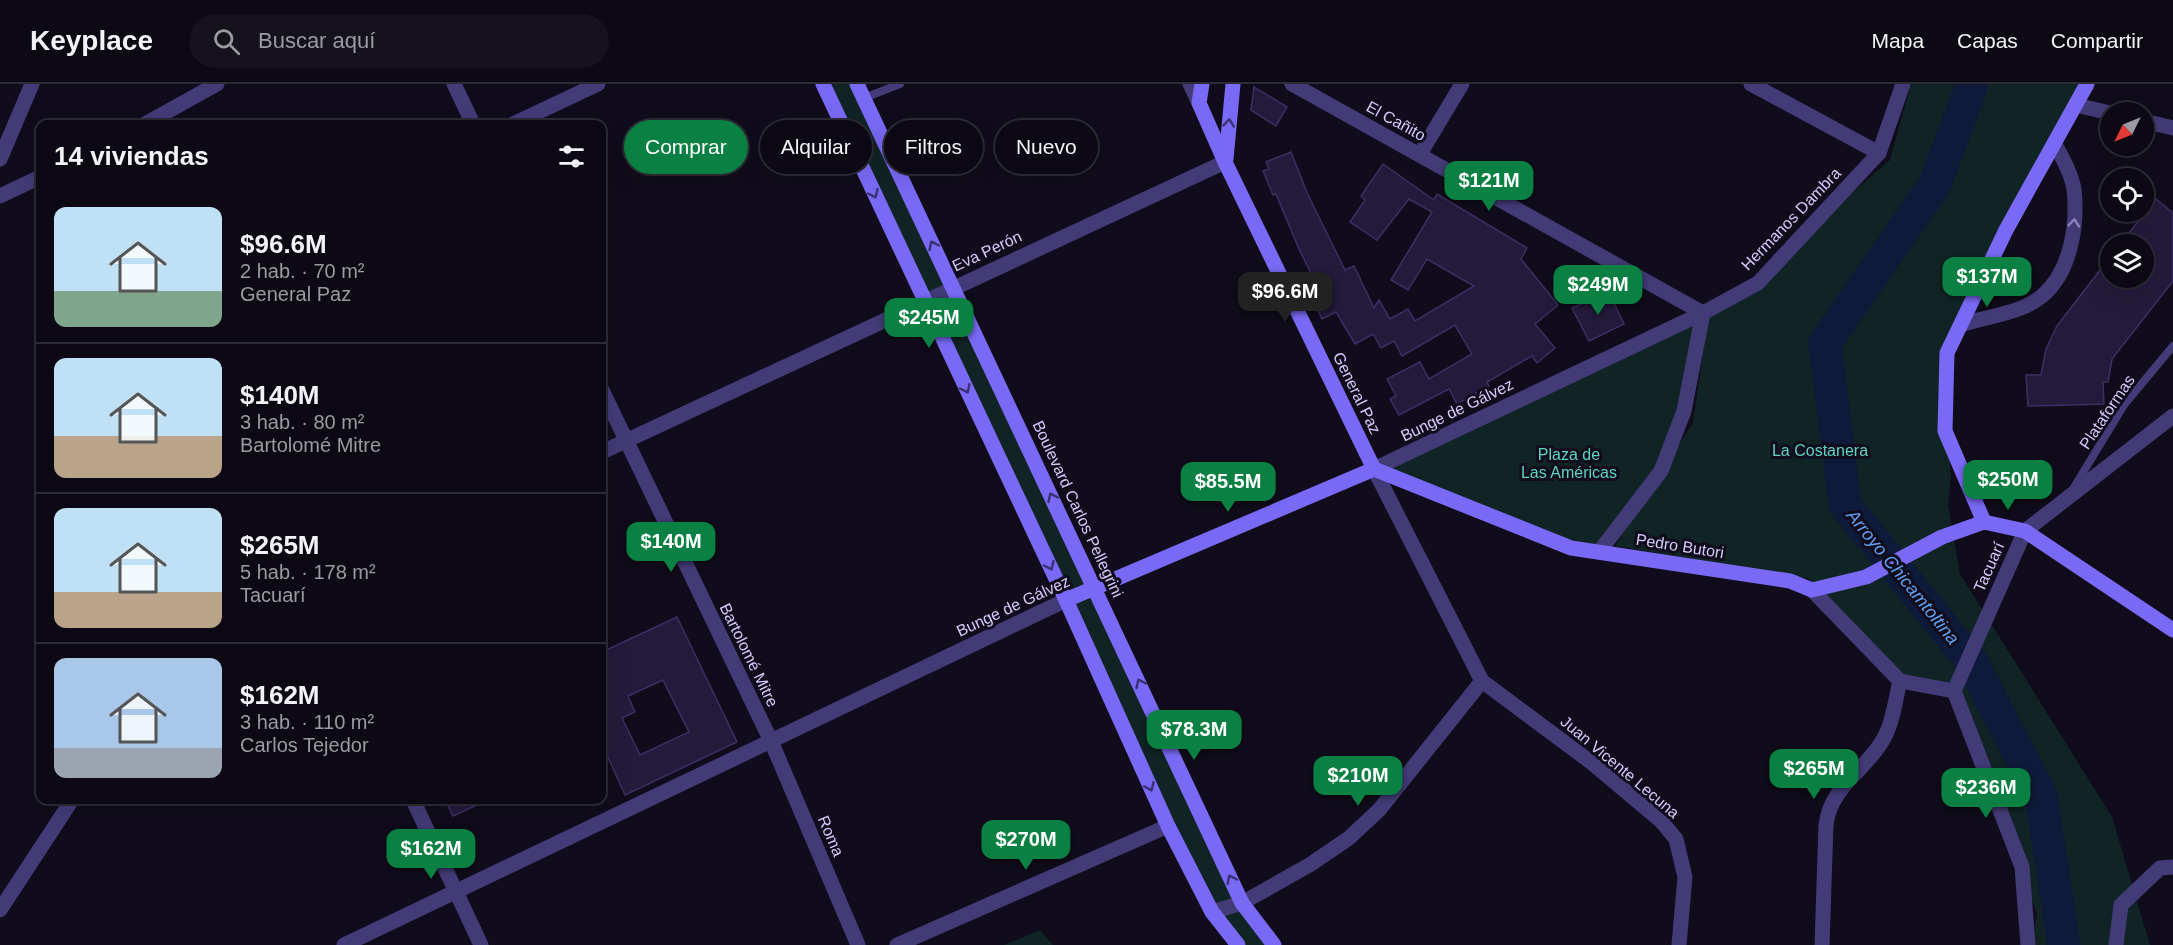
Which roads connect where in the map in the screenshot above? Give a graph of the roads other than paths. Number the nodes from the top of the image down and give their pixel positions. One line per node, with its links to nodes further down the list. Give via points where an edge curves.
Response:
1 (32, 84): 28 (street)
2 (217, 84): 20 (street)
3 (454, 84): 21 (street)
4 (598, 84): 22 (street)
5 (823, 84): 33 (street, one-way to 33)
6 (857, 84): 16 (street, Boulevard Carlos Pellegrini)
7 (900, 84): 16 (lane)
8 (1190, 84): 17 (street, General Paz)
9 (1202, 84): 17 (street)
10 (1233, 84): 29 (street, one-way to 10)
11 (1292, 84): 27 (street, El Cañito)
12 (1462, 84): 27 (street)
13 (1751, 84): 26 (street)
14 (1903, 84): 26 (street, Hermanos Dambra)
15 (2087, 84): 18 (street)
16 (864, 98): 32 (street, Boulevard Carlos Pellegrini, one-way to 16)
17 (1199, 103): 29 (street, General Paz)
18 (2076, 105): 19 (street); 25 (street)
19 (2100, 111)
20 (152, 120)
21 (471, 120)
22 (522, 120)
23 (2154, 123): 24 (street)
24 (2173, 128)
25 (2054, 143): 35 (street, via 2006,230); 35 (street, one-way to 25, via 2024,306 2043,295 2060,273 2071,247 2074,188)
26 (1879, 153): 34 (street, Hermanos Dambra, via 1758,283)
27 (1420, 154): 34 (street, El Cañito)
28 (0, 159)
29 (1225, 162): 32 (street, Eva Perón); 41 (street, General Paz)
30 (36, 179): 31 (street)
31 (0, 196)
32 (953, 287): 33 (street, Eva Perón); 46 (street, Boulevard Carlos Pellegrini, one-way to 32)
33 (924, 300): 39 (street, Eva Perón); 48 (street, one-way to 48)
34 (1703, 313): 41 (street, Bunge de Gálvez); 45 (street, via 1683,411 1661,471)
35 (1961, 325): 43 (street, via 1947,353 1945,431)
36 (2173, 346): 42 (lane, Plataformas, via 2124,405)
37 (606, 398): 39 (street, Bartolomé Mitre)
38 (2173, 416): 42 (street, Tacuarí)
39 (626, 441): 40 (street, Eva Perón); 53 (street, Bartolomé Mitre)
40 (606, 450)
41 (1374, 469): 45 (street, Pedro Butori, via 1571,548); 46 (street, Bunge de Gálvez); 50 (street, General Paz)
42 (2068, 496): 44 (street, Tacuarí)
43 (1984, 522): 44 (street); 47 (street, via 1942,537 1866,577)
44 (2025, 531): 49 (street); 52 (street, Tacuarí)
45 (1599, 552): 47 (street, Pedro Butori, via 1790,581)
46 (1096, 588): 48 (street, Bunge de Gálvez); 59 (street, Boulevard Carlos Pellegrini, one-way to 46)
47 (1812, 590): 51 (street, Pedro Butori)
48 (1066, 600): 53 (street, Bunge de Gálvez); 56 (street, one-way to 56)
49 (2173, 630)
50 (1482, 681): 59 (street, via 1379,810 1311,864); 68 (street, Juan Vicente Lecuna, via 1593,763 1661,821 1676,839 1685,877)
51 (1900, 681): 52 (street); 69 (street, via 1882,742 1839,790 1829,808)
52 (1954, 690): 70 (street, via 2022,867)
53 (771, 741): 58 (street, Bunge de Gálvez); 64 (street, Roma)
54 (69, 804): 60 (street)
55 (415, 804): 58 (street)
56 (1168, 826): 61 (street); 65 (street)
57 (2173, 867): 71 (street, via 2160,868 2121,905)
58 (455, 892): 62 (street, Bunge de Gálvez); 63 (street)
59 (1242, 903): 61 (street); 67 (street, Boulevard Carlos Pellegrini)
60 (0, 910)
61 (1212, 912): 66 (street)
62 (344, 945)
63 (481, 945)
64 (858, 945)
65 (897, 945)
66 (1238, 945)
67 (1274, 945)
68 (1679, 945)
69 (1822, 945)
70 (2028, 945)
71 (2116, 945)

